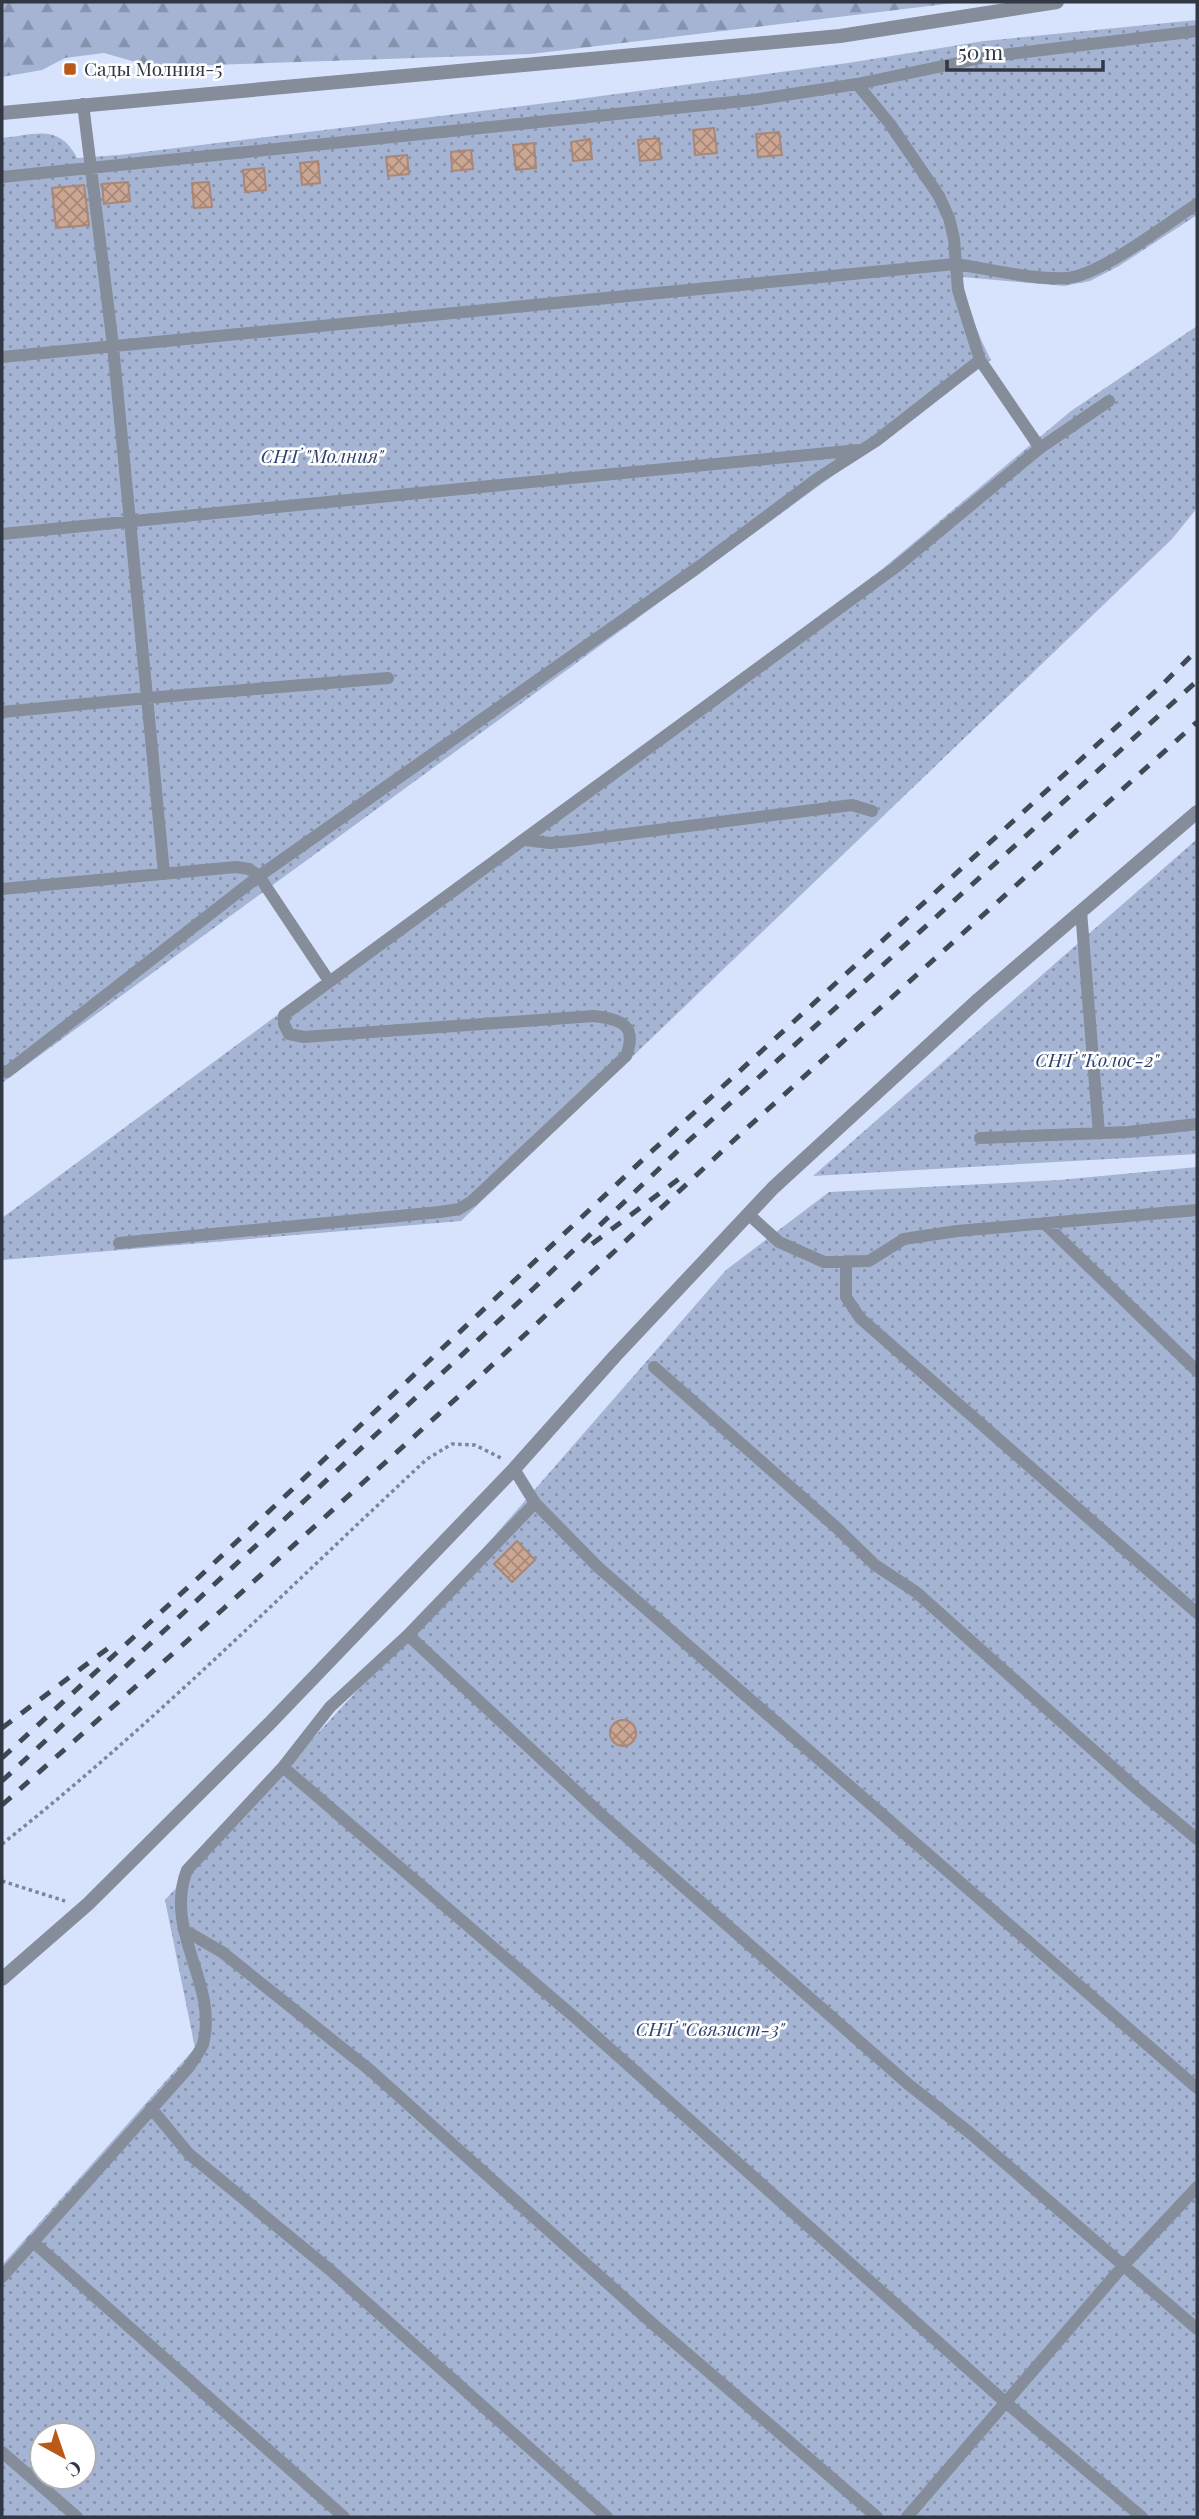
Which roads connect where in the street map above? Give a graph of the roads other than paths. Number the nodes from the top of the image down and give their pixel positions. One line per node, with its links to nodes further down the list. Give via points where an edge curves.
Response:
1 (1056, 2): 4 (street, via 839,36)
2 (1197, 31): 3 (lane, via 986,57)
3 (857, 84): 6 (lane, via 753,100); 9 (lane, via 939,196 949,218)
4 (83, 104): 5 (street); 6 (lane)
5 (2, 113)
6 (90, 169): 7 (lane); 10 (lane)
7 (2, 177)
8 (1197, 204): 9 (lane, via 1112,261 1070,278)
9 (955, 264): 10 (lane); 12 (lane, via 958,290)
10 (113, 346): 11 (lane); 16 (lane)
11 (2, 357)
12 (981, 360): 14 (lane); 15 (lane)
13 (1109, 401): 14 (lane)
14 (1040, 448): 23 (lane, via 895,567)
15 (862, 450): 16 (lane); 25 (lane)
16 (130, 521): 17 (lane); 19 (lane)
17 (2, 534)
18 (388, 678): 19 (lane)
19 (147, 698): 20 (lane); 24 (lane)
20 (2, 712)
21 (872, 811): 23 (lane, via 852,805 572,841)
22 (1197, 812): 27 (street)
23 (525, 840): 28 (lane)
24 (164, 873): 25 (lane, via 236,867); 26 (lane)
25 (259, 876): 28 (lane); 29 (lane, via 7,1072)
26 (2, 889)
27 (1081, 911): 31 (lane); 34 (street, via 979,999)
28 (329, 981): 36 (lane, via 285,1014 289,1034 304,1037 594,1016 617,1019 627,1028 631,1042 625,1056 459,1209)
29 (2, 1071)
30 (1197, 1124): 31 (lane)
31 (1098, 1134): 32 (lane)
32 (980, 1138)
33 (1197, 1210): 35 (lane)
34 (748, 1214): 37 (lane, via 779,1242 824,1262); 40 (street)
35 (1044, 1223): 37 (lane, via 904,1239 869,1261); 39 (lane)
36 (119, 1243)
37 (846, 1261): 42 (lane, via 846,1297 860,1318)
38 (654, 1367): 45 (lane, via 875,1565 916,1592)
39 (1197, 1371)
40 (514, 1469): 41 (lane); 47 (street, via 88,1905)
41 (535, 1503): 43 (lane); 48 (lane, via 599,1569)
42 (1197, 1613)
43 (408, 1635): 44 (lane, via 330,1707); 52 (lane, via 604,1817)
44 (283, 1767): 46 (lane, via 187,1870 181,1887); 55 (lane, via 579,2021)
45 (1197, 1839)
46 (184, 1930): 49 (lane, via 200,1985 202,2045 189,2067); 60 (lane, via 222,1952 371,2071)
47 (2, 1979)
48 (1197, 2088)
49 (151, 2108): 51 (lane); 59 (lane, via 189,2154 329,2269)
50 (1197, 2187): 52 (lane)
51 (32, 2241): 53 (lane); 58 (lane)
52 (1123, 2266): 54 (lane); 55 (lane)
53 (2, 2277)
54 (1197, 2329)
55 (1004, 2401): 61 (lane); 62 (lane)
56 (2, 2452): 57 (lane)
57 (77, 2517)
58 (344, 2517)
59 (607, 2517)
60 (877, 2517)
61 (907, 2517)
62 (1142, 2517)

